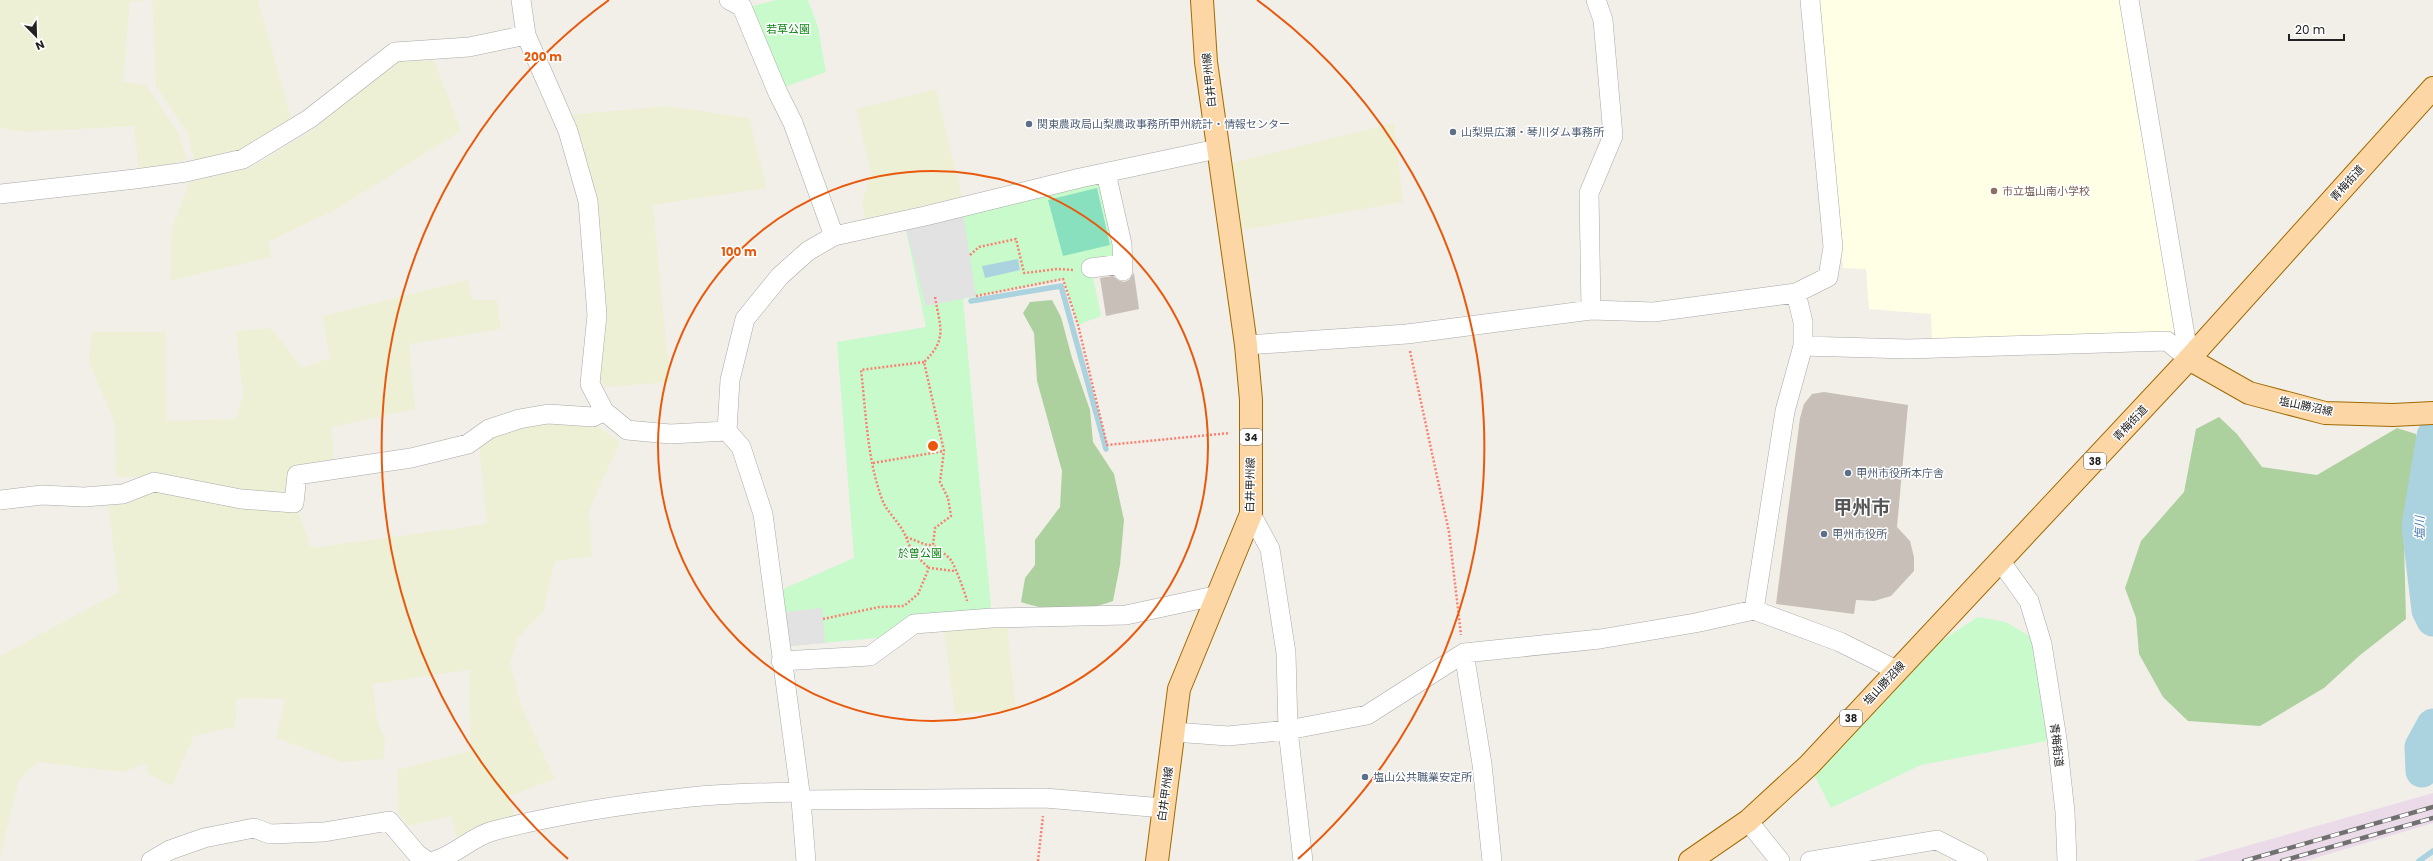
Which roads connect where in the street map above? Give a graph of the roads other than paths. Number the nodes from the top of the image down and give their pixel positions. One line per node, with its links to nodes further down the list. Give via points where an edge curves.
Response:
1 (520, 0): 7 (street)
2 (730, 0): 12 (street, via 742,8 778,93 794,123)
3 (1202, 0): 9 (main road, 白井甲州線 / 34, via 1206,62)
4 (1596, 0): 15 (street, via 1602,20 1613,136 1589,193)
5 (1810, 0): 14 (street, via 1833,247 1828,277)
6 (2129, 0): 18 (street)
7 (526, 35): 11 (street, via 469,47 395,52 309,119 243,159 186,172); 19 (street, via 568,131 588,201 597,315 590,384)
8 (2433, 88): 18 (main road, 青梅街道)
9 (1217, 149): 10 (street); 16 (main road, 白井甲州線 / 34)
10 (1106, 173): 12 (street); 13 (street, via 1122,244 1123,267)
11 (0, 194)
12 (834, 236): 21 (street, via 808,251 780,276 745,319 730,380)
13 (1092, 268)
14 (1796, 293): 15 (street, via 1654,312); 17 (street, via 1803,322)
15 (1591, 310): 16 (street, via 1407,334)
16 (1246, 346): 23 (main road, 白井甲州線 / 34, via 1251,431)
17 (1803, 346): 18 (street, via 1908,349 2167,341); 26 (street, via 1785,411)
18 (2189, 360): 20 (main road, 塩山勝沼線, via 2249,393 2325,413); 24 (main road, 青梅街道 / 38)
19 (604, 411): 21 (street, via 628,430 670,434); 22 (street, via 593,417 548,414 519,419 489,429 461,446 411,458 297,475 294,503 241,499 154,482 123,494 84,497 42,495)
20 (2433, 413)
21 (726, 431): 28 (street, via 741,447 763,514)
22 (0, 500)
23 (1251, 514): 25 (main road, 白井甲州線 / 34); 30 (street, via 1270,549 1286,652)
24 (2001, 562): 29 (main road, 塩山勝沼線 / 38); 46 (street, 青梅街道, via 2029,601 2042,644 2057,739 2065,812)
25 (1219, 595): 28 (street, via 1126,615 914,624 870,656); 31 (main road, 白井甲州線 / 34, via 1179,689)
26 (1754, 610): 27 (street, via 1600,639); 29 (street, via 1840,642)
27 (1464, 653): 30 (street, via 1367,715); 41 (street, via 1482,764)
28 (781, 661): 32 (street)
29 (1896, 670): 34 (main road, 塩山勝沼線 / 38, via 1809,765)
30 (1288, 730): 31 (street, via 1228,736); 40 (street)
31 (1174, 732): 33 (main road, 白井甲州線 / 34)
32 (801, 796): 33 (street, via 1045,798); 37 (street, via 691,797 567,815 492,832 476,838 447,857); 38 (street)
33 (1163, 808): 39 (main road, 白井甲州線 / 34)
34 (1748, 821): 42 (main road, 塩山勝沼線 / 38); 43 (street)
35 (151, 861): 36 (street, via 170,850 204,838 254,828 270,834 324,832 389,821 417,854)
36 (427, 861)
37 (434, 861)
38 (806, 861)
39 (1157, 861)
40 (1303, 861)
41 (1492, 861)
42 (1690, 861)
43 (1780, 861)
44 (1810, 861): 45 (street, via 1937,840)
45 (1978, 861)
46 (2067, 861)

